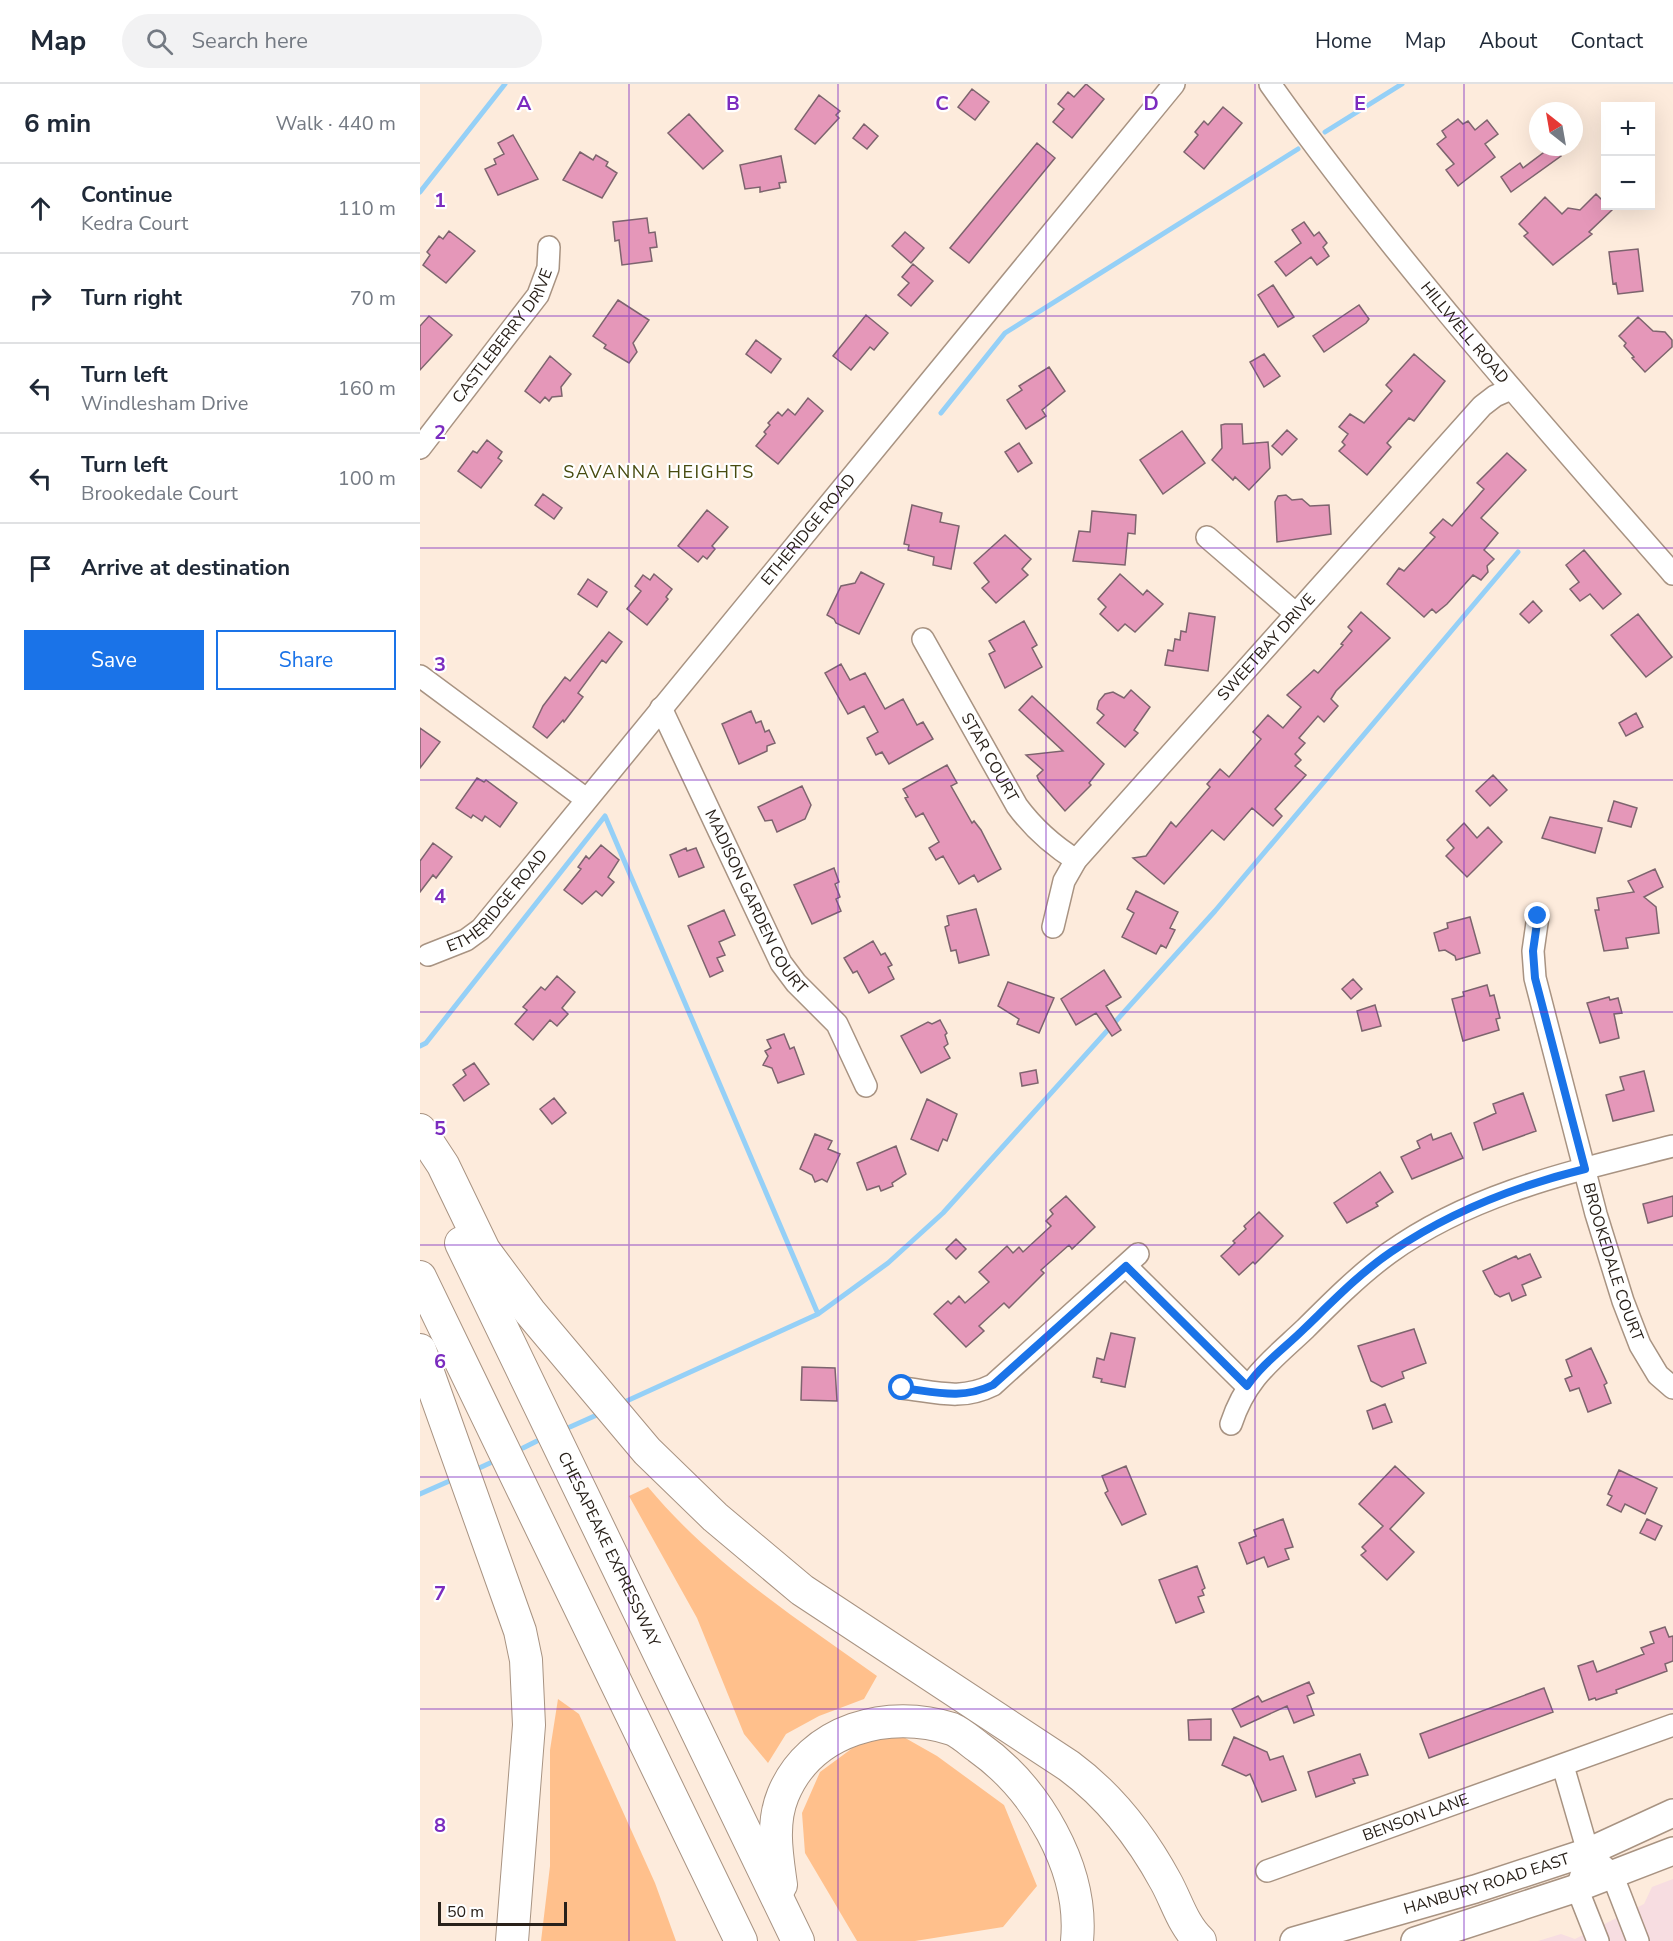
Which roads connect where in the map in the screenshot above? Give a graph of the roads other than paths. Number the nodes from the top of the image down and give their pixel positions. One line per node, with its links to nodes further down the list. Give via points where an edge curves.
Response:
1 (1174, 84): 11 (street, ETHERIDGE ROAD)
2 (1270, 84): 4 (street, HILLWELL ROAD, via 1395,251)
3 (549, 247): 5 (street, CASTLEBERRY DRIVE, via 548,268 538,295)
4 (1511, 389): 7 (street, HILLWELL ROAD); 8 (street, SWEETBAY DRIVE, via 1482,406)
5 (420, 448)
6 (1207, 537): 8 (street)
7 (1673, 574)
8 (1295, 613): 13 (street, SWEETBAY DRIVE)
9 (923, 639): 13 (street, STAR COURT, via 1017,806 1033,828)
10 (420, 676): 12 (street)
11 (661, 708): 12 (street, ETHERIDGE ROAD); 17 (street, MADISON GARDEN COURT, via 781,963 837,1024)
12 (586, 800): 16 (street, ETHERIDGE ROAD, via 481,930)
13 (1076, 860): 15 (street, SWEETBAY DRIVE, via 1060,892)
14 (1538, 916): 21 (street, BROOKEDALE COURT, via 1533,951 1535,978)
15 (1053, 927)
16 (428, 956)
17 (866, 1086)
18 (420, 1130): 40 (highway, via 443,1165 484,1250 530,1312 647,1451 715,1517 802,1590 1098,1789 1150,1854 1189,1929)
19 (1673, 1146): 21 (street)
20 (420, 1159): 36 (highway, CHESAPEAKE EXPRESSWAY)
21 (1585, 1169): 24 (street, via 1498,1195 1391,1252 1348,1286); 26 (street, BROOKEDALE COURT, via 1599,1225 1640,1345 1658,1375)
22 (420, 1277): 38 (highway)
23 (420, 1350): 37 (highway, via 520,1631 526,1660 529,1725)
24 (1247, 1386): 25 (street, via 1132,1260 993,1385 961,1396); 27 (street)
25 (902, 1388)
26 (1673, 1388)
27 (1231, 1424)
28 (1673, 1725): 29 (street, BENSON LANE)
29 (1563, 1766): 32 (street); 33 (street, BENSON LANE)
30 (1673, 1813): 32 (main road, HANBURY ROAD EAST)
31 (1673, 1851): 34 (main road, HANBURY ROAD EAST)
32 (1588, 1852): 34 (street); 35 (street); 41 (main road, HANBURY ROAD EAST)
33 (1267, 1871)
34 (1612, 1874): 35 (main road, HANBURY ROAD EAST); 44 (street)
35 (1577, 1888): 42 (main road, HANBURY ROAD EAST); 43 (street)
36 (792, 1928): 39 (highway, via 775,1838 782,1796 801,1765 834,1737 872,1722 915,1720 954,1730 999,1761 1037,1804 1064,1857 1079,1921)
37 (512, 1941)
38 (741, 1941)
39 (1077, 1941)
40 (1200, 1941)
41 (1294, 1941)
42 (1415, 1941)
43 (1598, 1941)
44 (1638, 1941)

